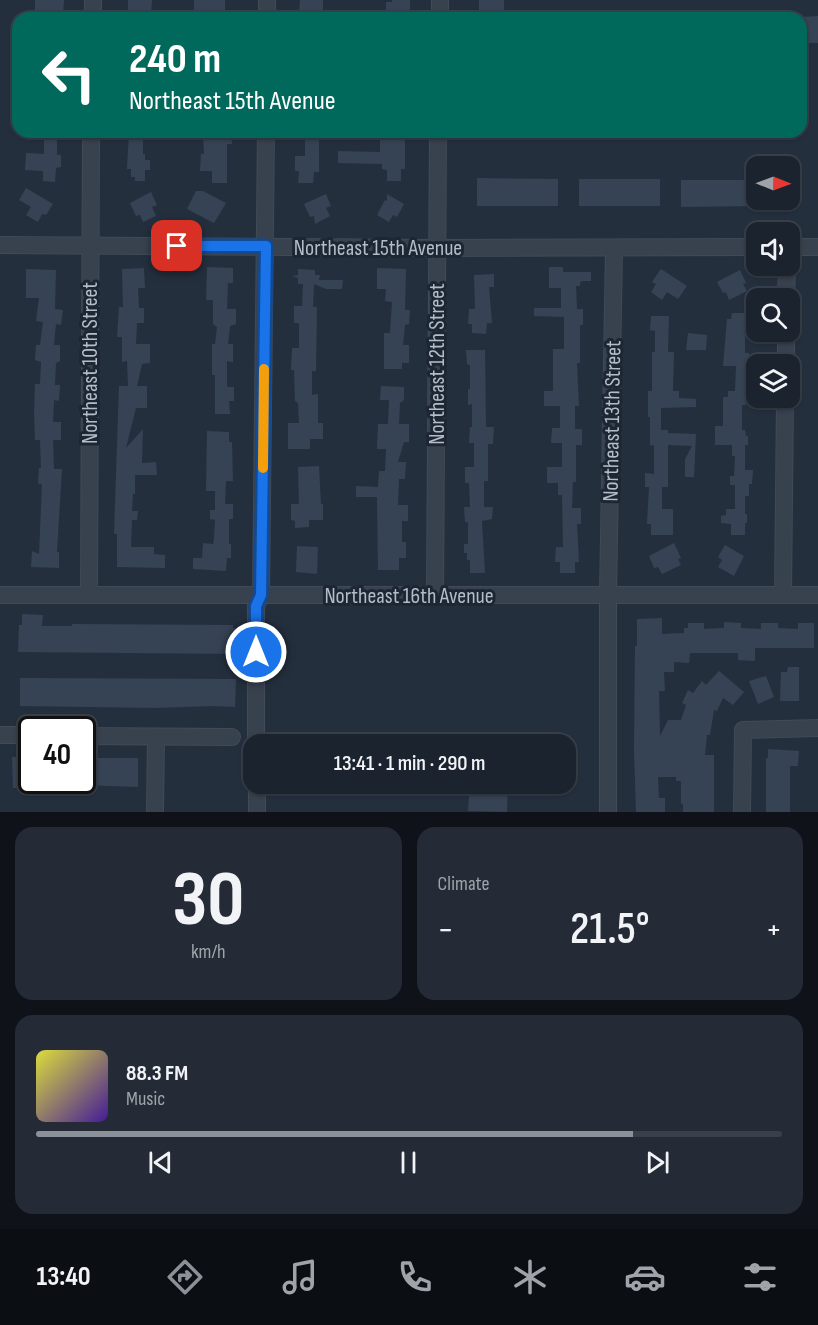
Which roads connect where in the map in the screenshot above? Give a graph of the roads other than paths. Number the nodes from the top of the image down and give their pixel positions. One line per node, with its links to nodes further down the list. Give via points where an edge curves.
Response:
1 (91, 138): 5 (street, Northeast 10th Street)
2 (266, 138): 6 (street)
3 (438, 138): 10 (street, Northeast 12th Street)
4 (0, 245): 5 (street, Northeast 15th Avenue)
5 (89, 246): 6 (street, Northeast 15th Avenue); 13 (street, Northeast 10th Street)
6 (266, 246): 10 (street, Northeast 15th Avenue); 15 (street)
7 (746, 247): 11 (street, Northeast 15th Avenue)
8 (800, 247): 9 (street)
9 (818, 247)
10 (437, 248): 11 (street, Northeast 15th Avenue); 19 (street, Northeast 12th Street)
11 (614, 248): 16 (street, Northeast 13th Street)
12 (785, 408): 17 (street)
13 (89, 594): 14 (street, Northeast 16th Avenue); 15 (street, Northeast 16th Avenue)
14 (0, 595)
15 (261, 595): 19 (street, Northeast 16th Avenue); 21 (street, via 256,606)
16 (608, 595): 17 (street, Northeast 16th Avenue); 19 (street, Northeast 16th Avenue); 30 (street, Northeast 13th Street)
17 (783, 595): 18 (street, Northeast 16th Avenue)
18 (818, 595)
19 (435, 596)
20 (818, 728): 31 (street, via 743,730)
21 (256, 734)
22 (0, 735): 23 (street)
23 (18, 735)
24 (96, 736): 25 (street)
25 (156, 736): 26 (street); 28 (street)
26 (232, 737)
27 (257, 794): 29 (street)
28 (155, 812)
29 (257, 812)
30 (608, 812)
31 (742, 812)

